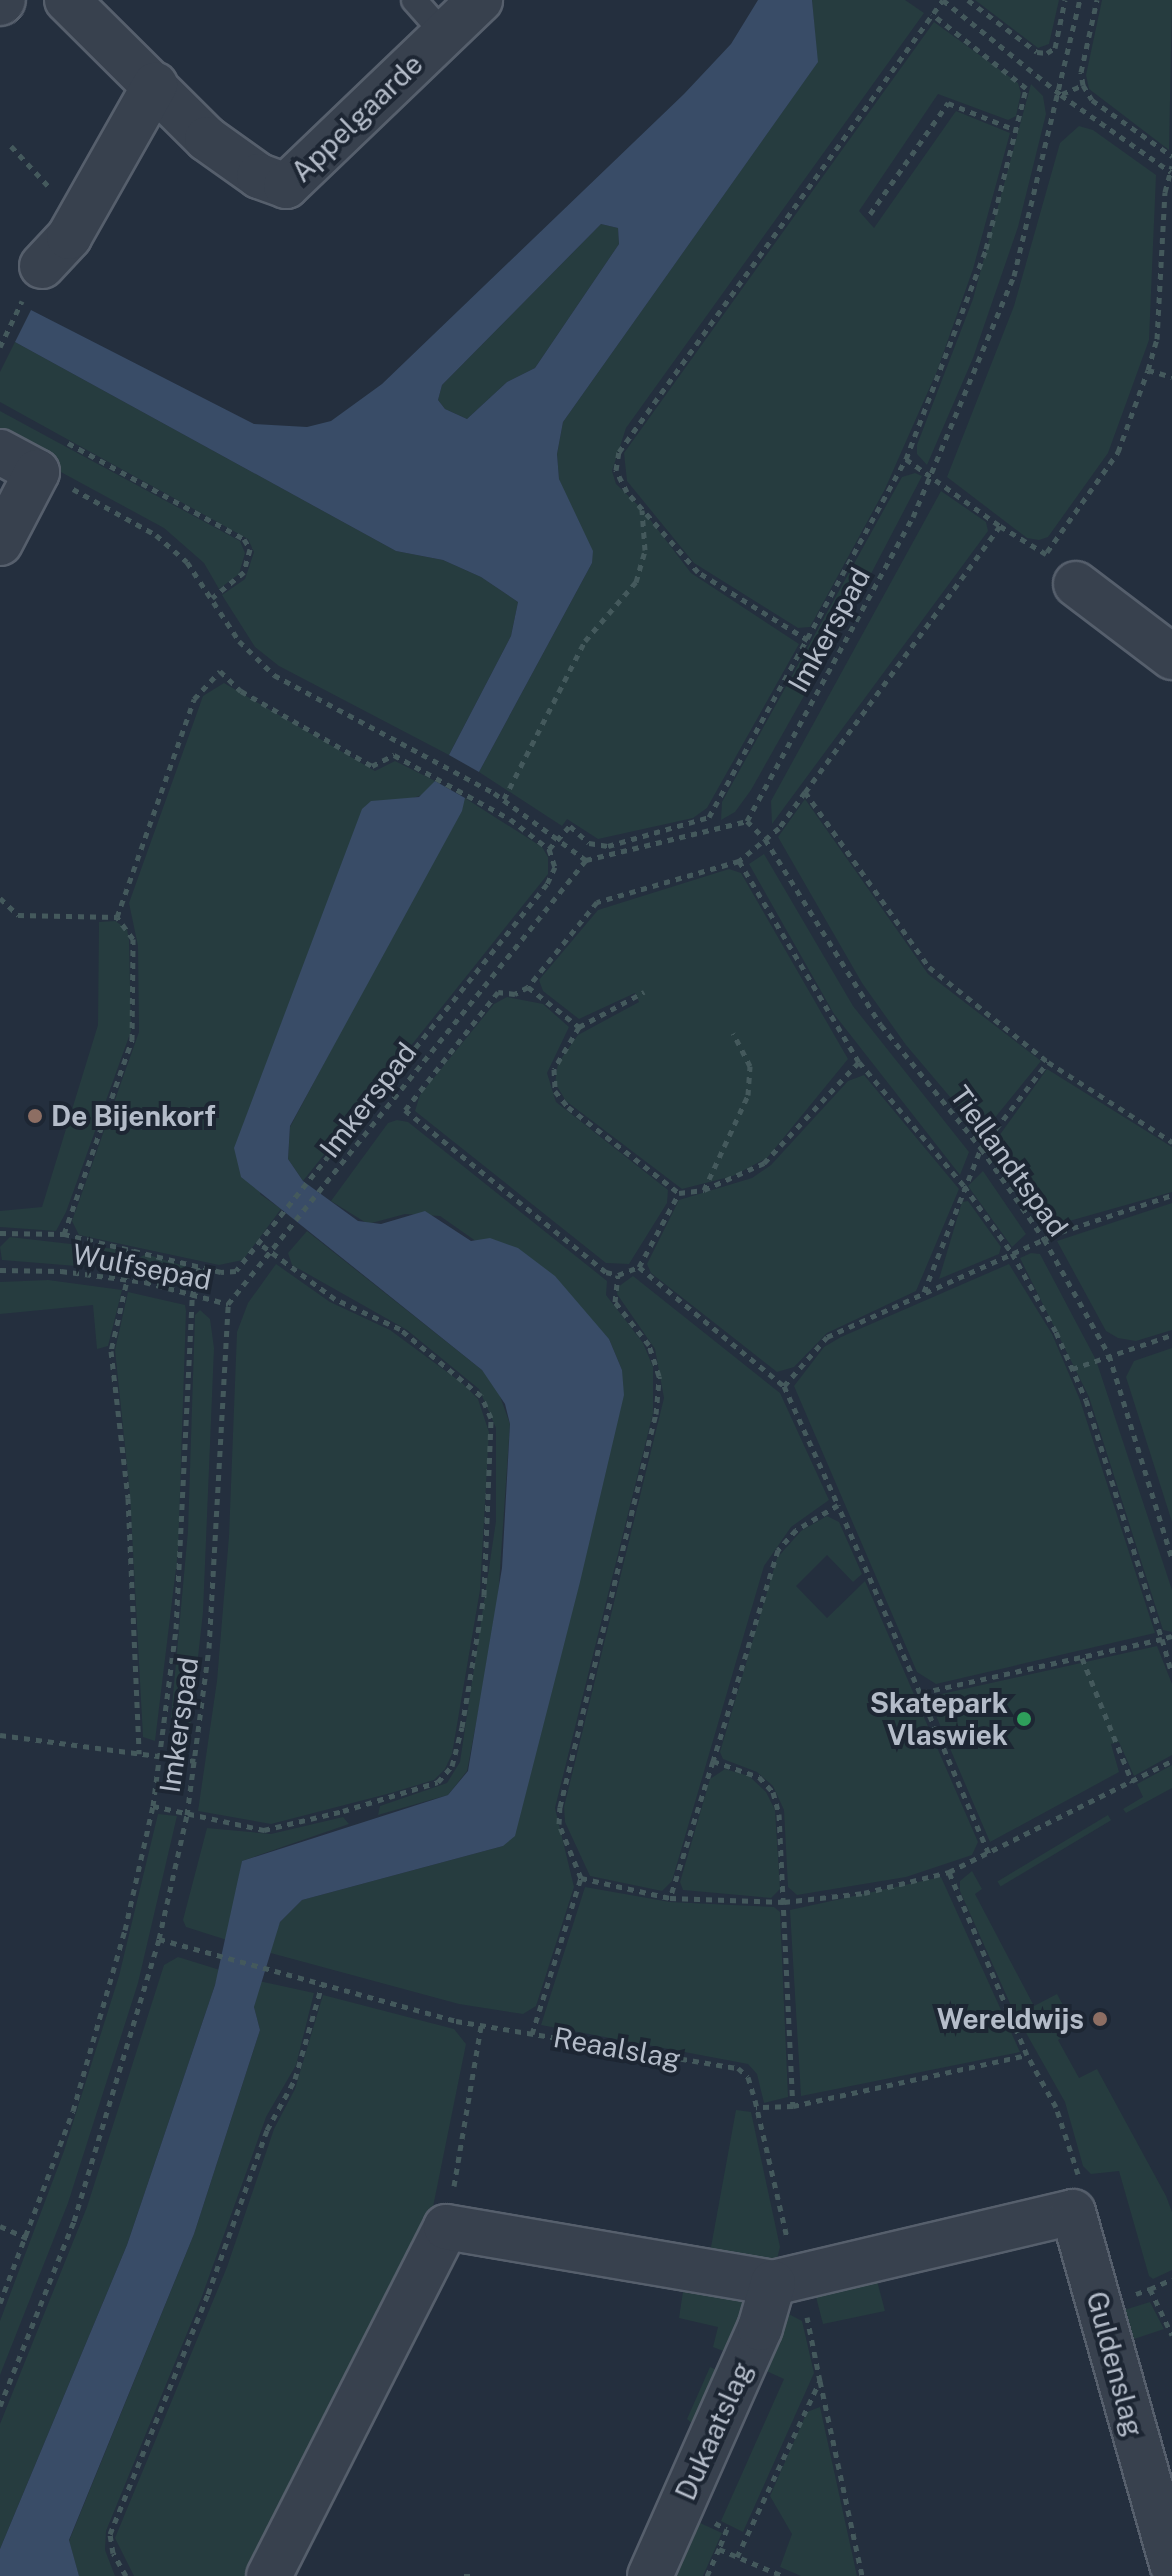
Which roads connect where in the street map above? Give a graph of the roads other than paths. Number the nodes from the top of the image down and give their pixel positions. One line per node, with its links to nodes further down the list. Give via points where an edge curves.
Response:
1 (67, 0): 5 (street, Appelgaarde)
2 (414, 0): 4 (lane)
3 (480, 0): 4 (street, Appelgaarde)
4 (445, 35): 5 (street, Appelgaarde, via 286,186 259,176 207,139)
5 (155, 85): 6 (street, via 69,237)
6 (42, 266)
7 (30, 453): 8 (street)
8 (0, 543)
9 (1061, 569): 10 (street)
10 (1172, 657)
11 (789, 2279): 12 (street, Guldenslag, via 1076,2195); 14 (street, via 447,2227); 15 (street, Dukaatslag, via 760,2328)
12 (1165, 2514): 13 (street, Guldenslag)
13 (1172, 2564)
14 (269, 2576)
15 (650, 2576)

